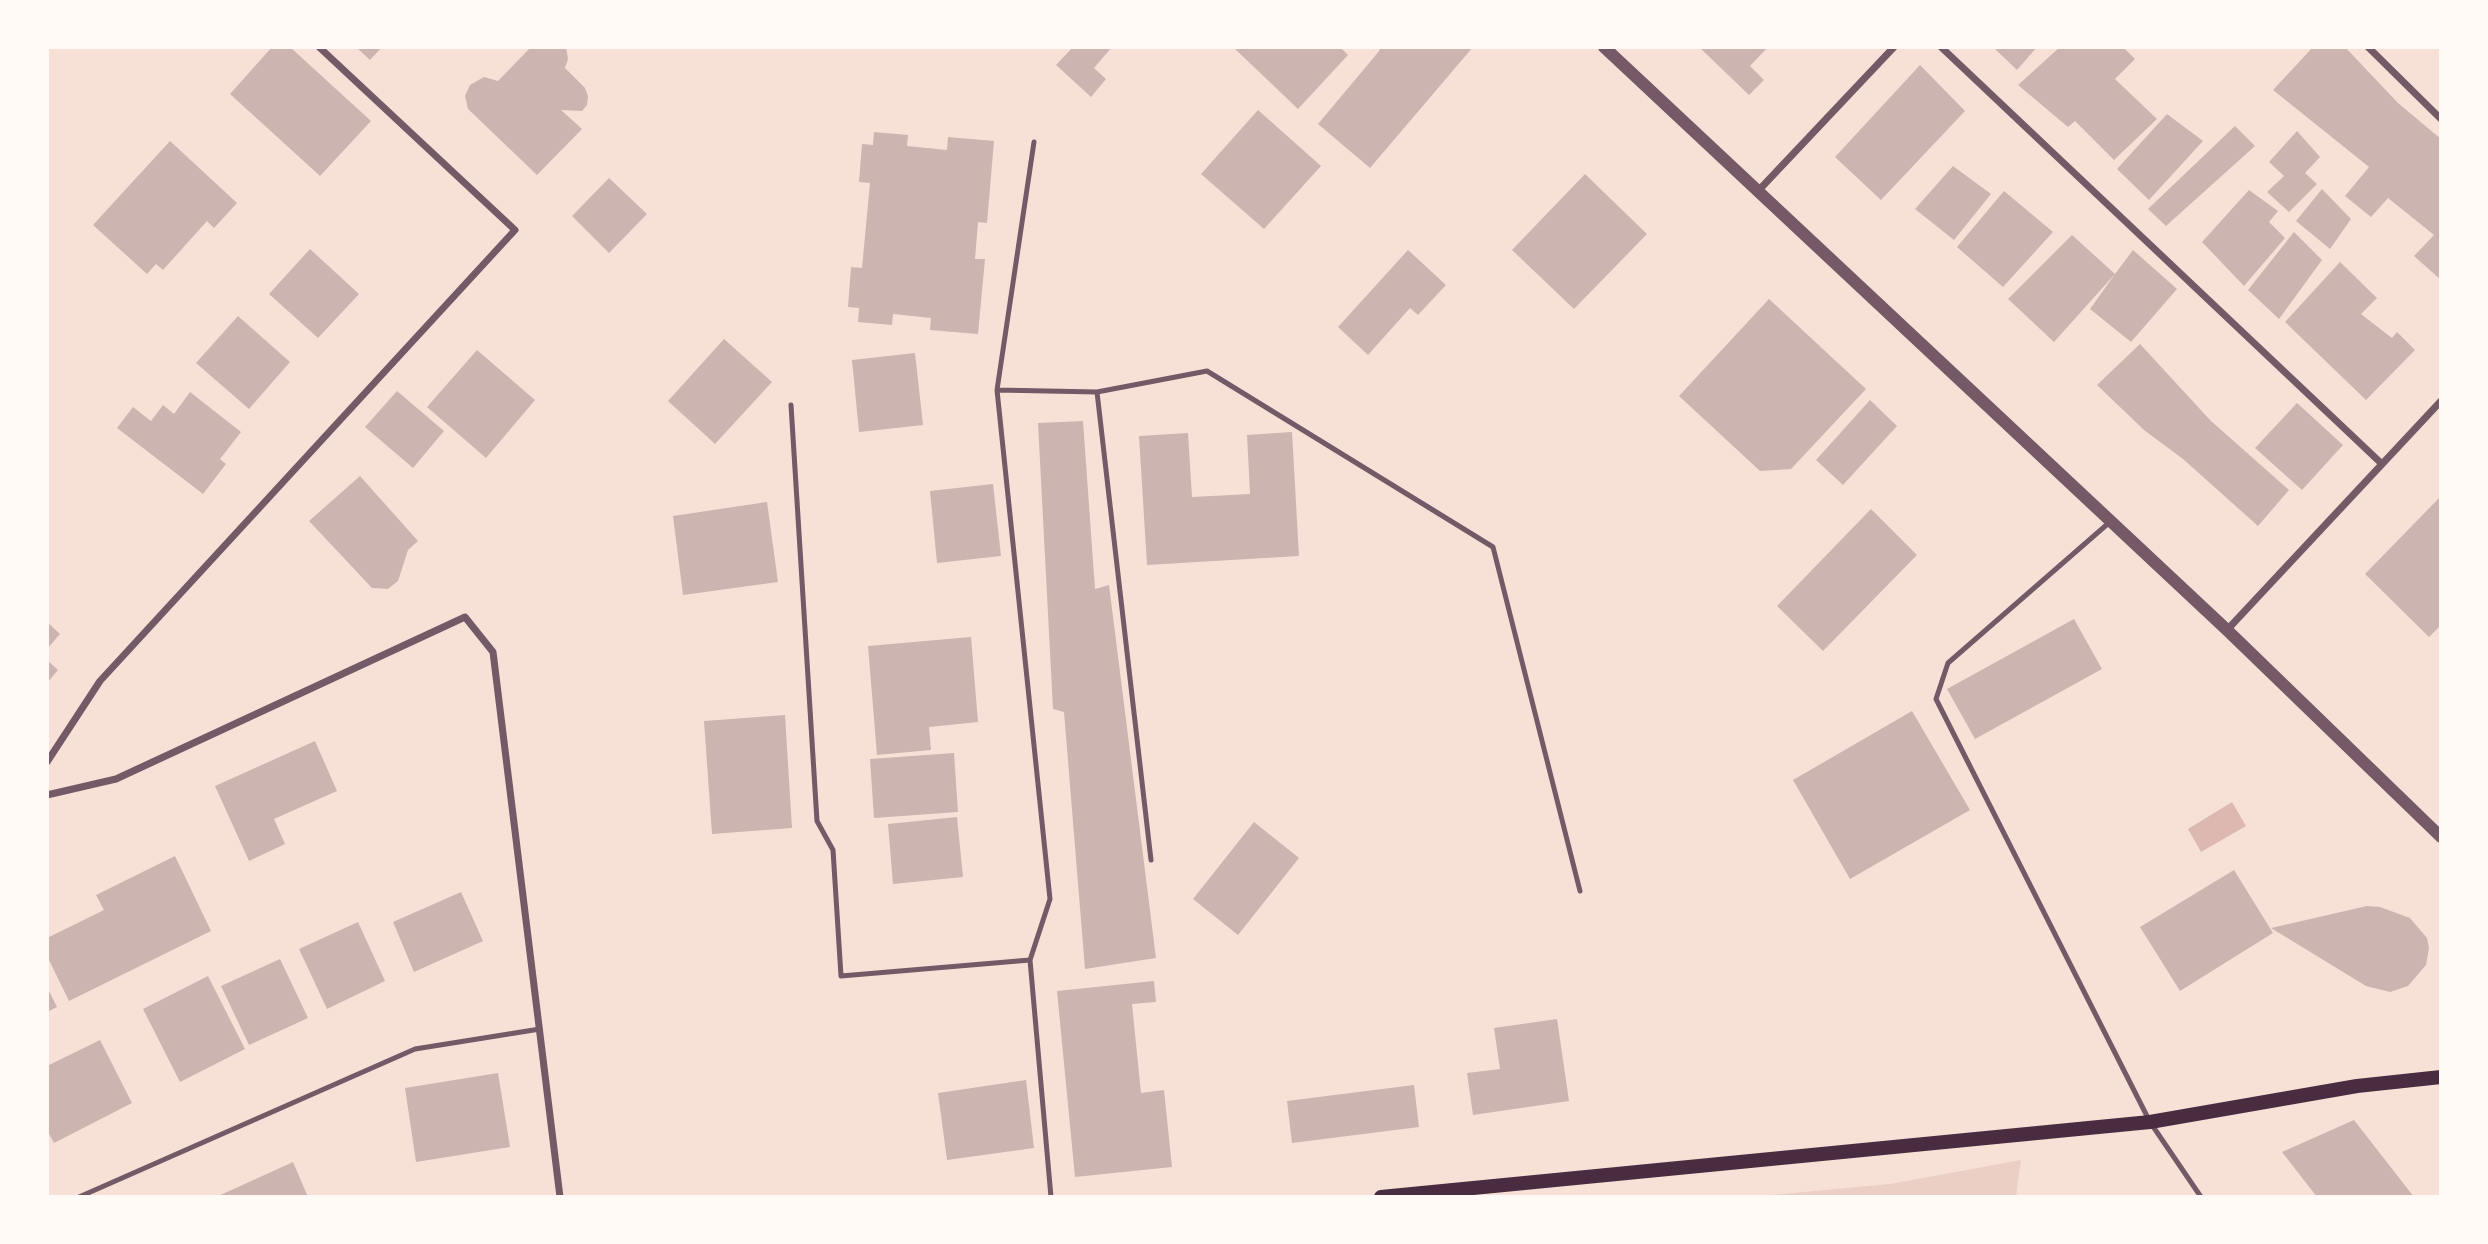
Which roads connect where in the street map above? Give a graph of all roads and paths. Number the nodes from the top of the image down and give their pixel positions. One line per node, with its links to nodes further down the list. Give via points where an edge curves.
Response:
1 (319, 47): 16 (street, via 515,230 100,681)
2 (1604, 47): 8 (street)
3 (1894, 47): 8 (street)
4 (1941, 47): 13 (street)
5 (2368, 47): 6 (street)
6 (2441, 119)
7 (1034, 142): 9 (lane)
8 (1759, 190): 14 (street)
9 (997, 390): 10 (lane); 21 (lane, via 1050,899)
10 (1097, 392): 19 (lane); 20 (lane, via 1207,371 1493,547)
11 (2441, 401): 13 (street)
12 (791, 405): 21 (lane, via 817,821 833,850 841,976)
13 (2382, 464): 15 (street)
14 (2111, 521): 15 (street); 24 (lane, via 1948,663 1936,699)
15 (2227, 630): 18 (street)
16 (47, 762)
17 (47, 795): 22 (street, via 116,779 465,617 493,653)
18 (2441, 837)
19 (1151, 860)
20 (1580, 891)
21 (1030, 960): 27 (lane)
22 (540, 1030): 25 (lane, via 415,1049); 26 (street)
23 (2441, 1077): 24 (main road, via 2357,1086)
24 (2150, 1122): 28 (main road); 29 (lane)
25 (79, 1197)
26 (560, 1197)
27 (1051, 1197)
28 (1381, 1197)
29 (2201, 1197)

